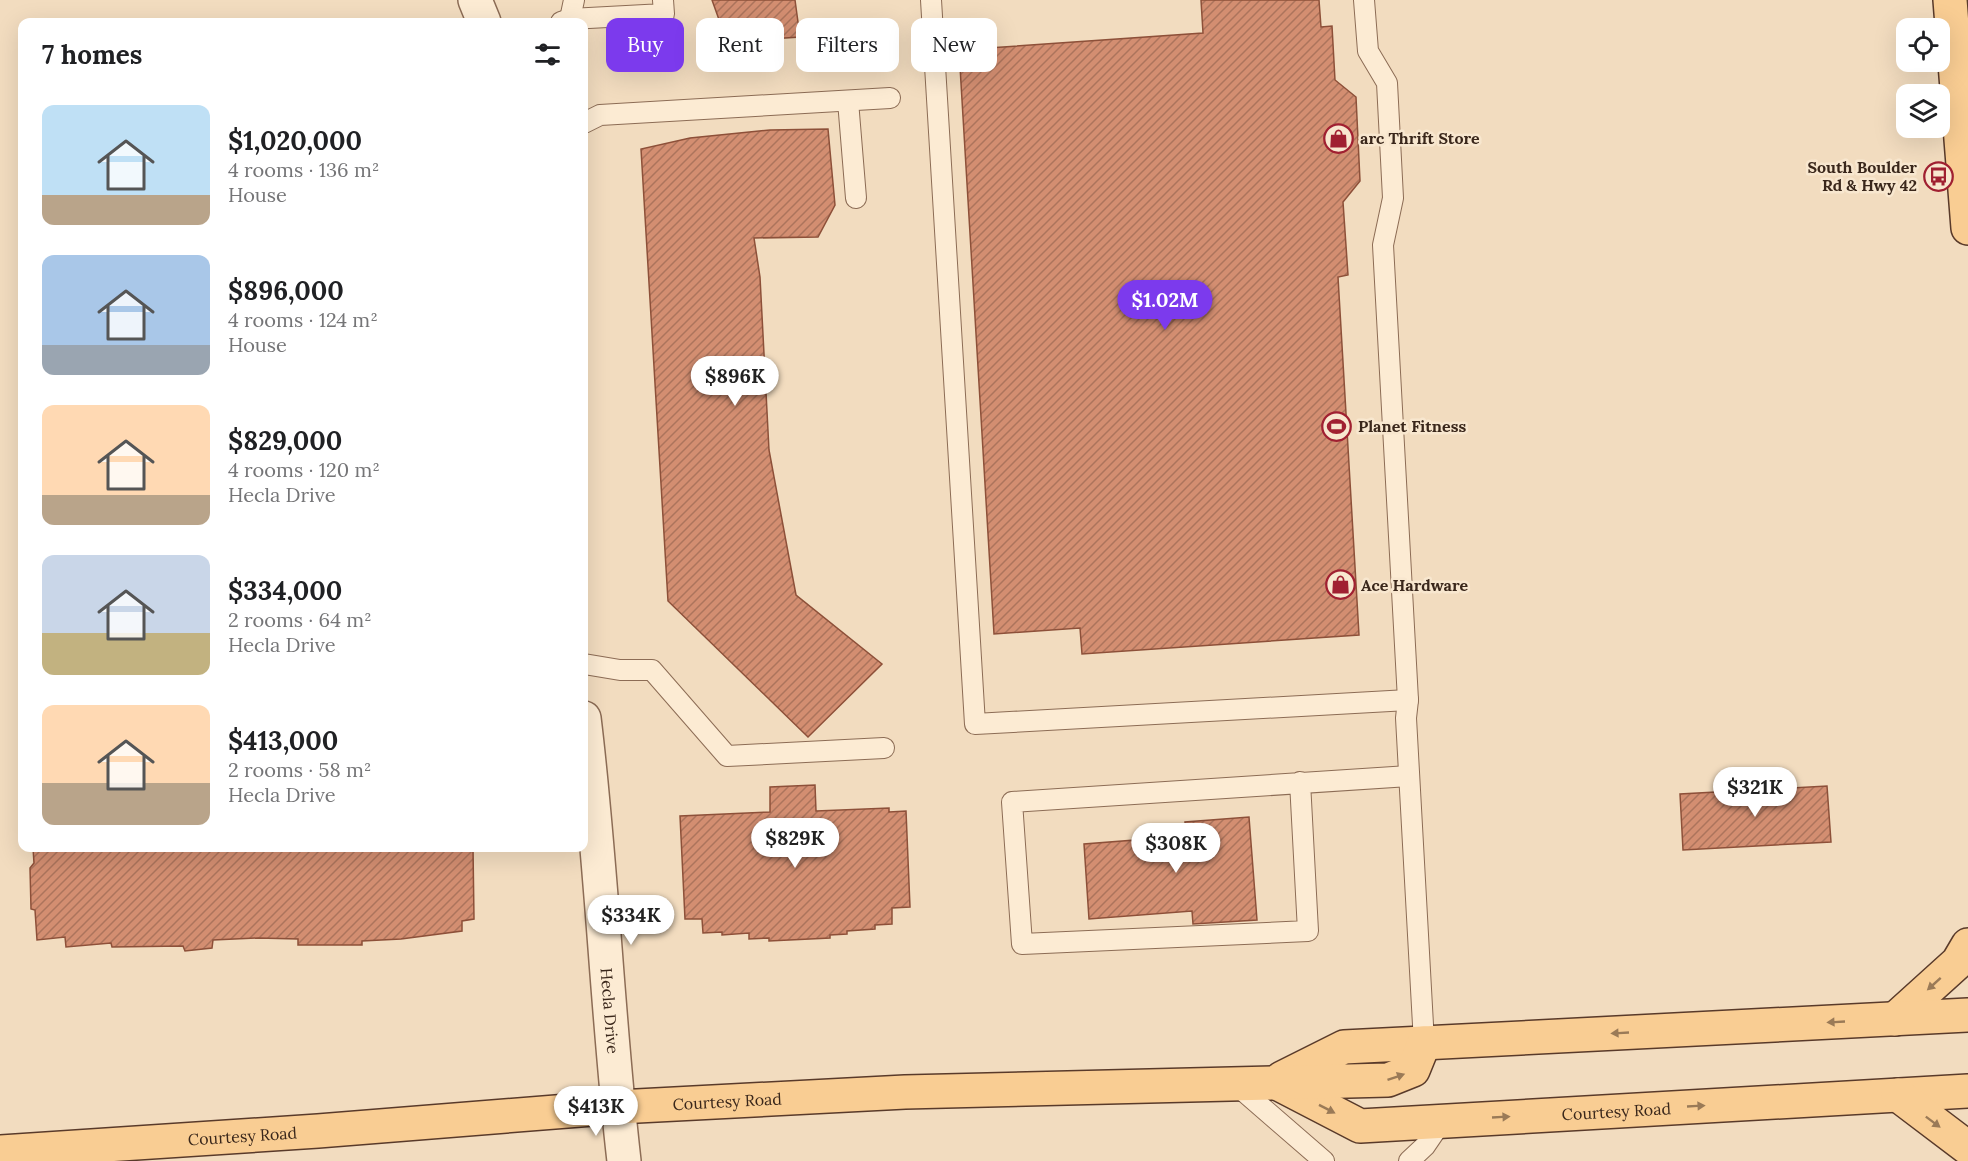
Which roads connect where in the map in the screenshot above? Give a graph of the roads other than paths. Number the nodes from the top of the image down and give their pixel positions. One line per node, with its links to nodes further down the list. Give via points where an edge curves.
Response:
1 (475, 0): 7 (street)
2 (663, 0): 6 (lane, via 664,14)
3 (931, 0): 14 (lane, via 975,724)
4 (1364, 0): 14 (lane, via 1368,51 1387,83 1388,94 1393,198 1383,245)
5 (1950, 0): 12 (main road)
6 (568, 14)
7 (482, 18)
8 (890, 98): 9 (lane)
9 (848, 101): 10 (lane, via 600,115); 11 (lane)
10 (588, 121)
11 (856, 198)
12 (1968, 228)
13 (588, 665): 15 (lane, via 652,670 727,756)
14 (1408, 700): 17 (lane)
15 (884, 748)
16 (588, 753): 27 (street, Hecla Drive)
17 (1409, 776): 18 (lane); 22 (lane)
18 (1300, 782): 18 (lane, via 1308,931 1022,944 1012,801)
19 (1968, 945): 21 (main road, one-way to 21, via 1958,962)
20 (1968, 1015): 21 (main road)
21 (1895, 1018): 22 (main road, one-way to 22)
22 (1424, 1043): 23 (main road, via 1413,1070 1388,1080)
23 (1275, 1082): 24 (main road, Courtesy Road); 28 (main road, Courtesy Road, one-way to 28, via 1360,1126)
24 (1234, 1083): 27 (main road, Courtesy Road, via 905,1092); 32 (lane)
25 (1968, 1091): 26 (main road, Courtesy Road)
26 (1898, 1095): 28 (main road, Courtesy Road, one-way to 26); 29 (main road, one-way to 29)
27 (618, 1107): 30 (main road, Courtesy Road); 31 (street, Hecla Drive)
28 (1442, 1121): 33 (lane)
29 (1968, 1148)
30 (0, 1152)
31 (624, 1161)
32 (1324, 1161)
33 (1409, 1161)

